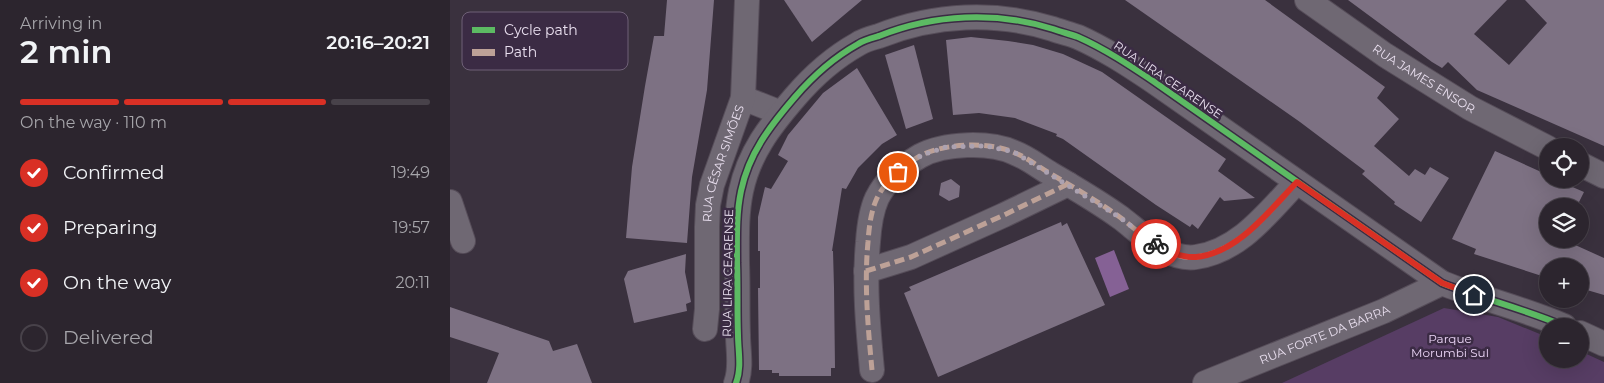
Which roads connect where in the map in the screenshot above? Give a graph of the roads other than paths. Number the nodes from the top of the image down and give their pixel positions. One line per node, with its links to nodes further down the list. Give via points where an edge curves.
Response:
1 (747, 0): 3 (street, RUA CÉSAR SIMÕES)
2 (1307, 0): 5 (street, RUA JAMES ENSOR, via 1385,55 1470,108)
3 (743, 98): 4 (street); 15 (street, RUA CÉSAR SIMÕES, via 708,205)
4 (781, 113): 8 (street, RUA LIRA CEARENSE, via 816,74 860,43 930,21 990,17 1038,24 1077,36 1104,50); 19 (street, RUA LIRA CEARENSE, via 750,160 741,191 737,241 740,374)
5 (1539, 143)
6 (1589, 168): 7 (street)
7 (1604, 176)
8 (1297, 182): 9 (street, via 1247,234 1219,251 1196,257 1169,252); 13 (street, RUA LIRA CEARENSE)
9 (1068, 184): 12 (street, via 911,257); 12 (street, via 1014,152 986,146 946,147 925,154 907,163 889,180 877,198 870,221)
10 (450, 202): 11 (street)
11 (463, 241)
12 (866, 271): 18 (street)
13 (1442, 283): 14 (street, RUA LIRA CEARENSE); 20 (street, RUA FORTE DA BARRA, via 1384,311)
14 (1546, 318)
15 (705, 329)
16 (1589, 337): 17 (street)
17 (1604, 344)
18 (872, 370)
19 (736, 383)
20 (1205, 383)

